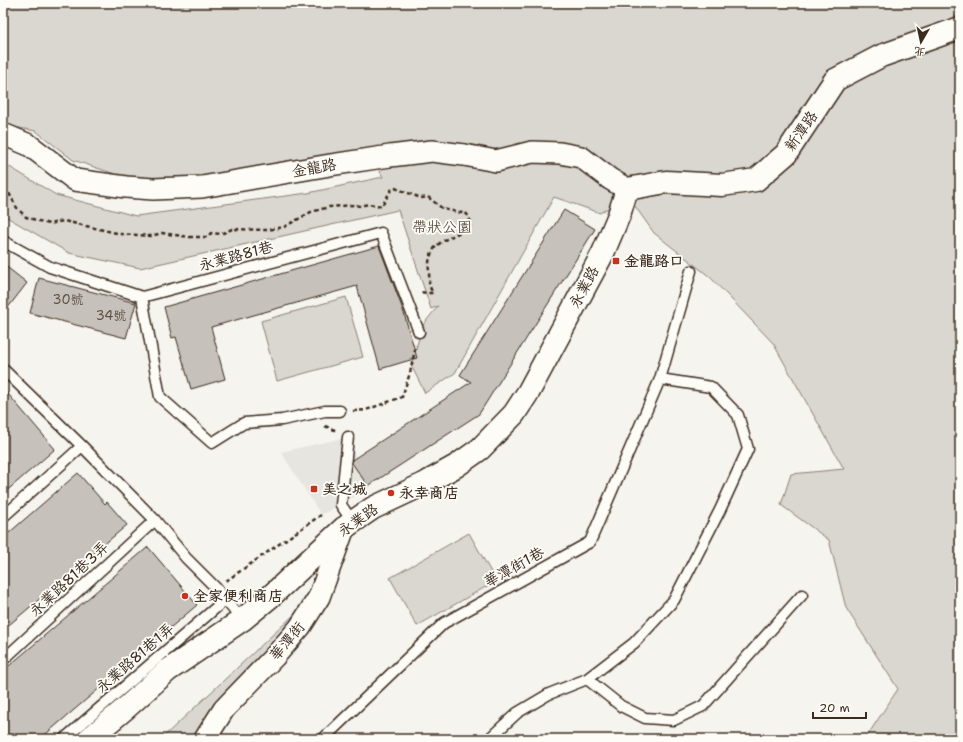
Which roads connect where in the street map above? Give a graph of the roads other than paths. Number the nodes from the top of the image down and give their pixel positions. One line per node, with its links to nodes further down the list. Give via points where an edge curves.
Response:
1 (960, 28): 3 (street, 新潭路, via 881,56 835,80 786,154 756,180 722,185 666,182)
2 (3, 134): 3 (street, 金龍路, via 29,145 75,180 126,188 202,187 432,151 496,161 532,152 581,156)
3 (627, 189): 15 (street, 永業路, via 603,253 529,392 514,414 480,449 456,466 374,508)
4 (3, 241): 6 (lane, via 50,267)
5 (691, 271): 9 (lane, 華潭街1巷)
6 (142, 297): 7 (lane, 永業路81巷, via 381,233); 10 (lane, via 160,397 212,443 244,423)
7 (419, 332)
8 (5, 374): 12 (lane)
9 (660, 379): 20 (lane, via 711,387 738,415 748,449 674,600 634,643); 24 (lane, 華潭街1巷, via 590,542 444,623)
10 (340, 411)
11 (348, 437): 15 (lane, via 342,505)
12 (82, 446): 13 (lane); 14 (lane)
13 (3, 517)
14 (155, 520): 17 (lane, via 186,558); 19 (lane, 永業路81巷3弄)
15 (348, 525): 18 (street, 永業路); 23 (street, 華潭街, via 319,597 300,627 224,709)
16 (802, 595): 20 (lane, via 703,706 674,720 645,718 621,706)
17 (226, 599): 18 (lane); 21 (lane, 永業路81巷1弄)
18 (242, 620): 22 (street, 永業路, via 166,671)
19 (3, 660)
20 (587, 679): 25 (lane, via 549,694 517,713)
21 (64, 739)
22 (89, 739)
23 (205, 739)
24 (323, 739)
25 (489, 739)

